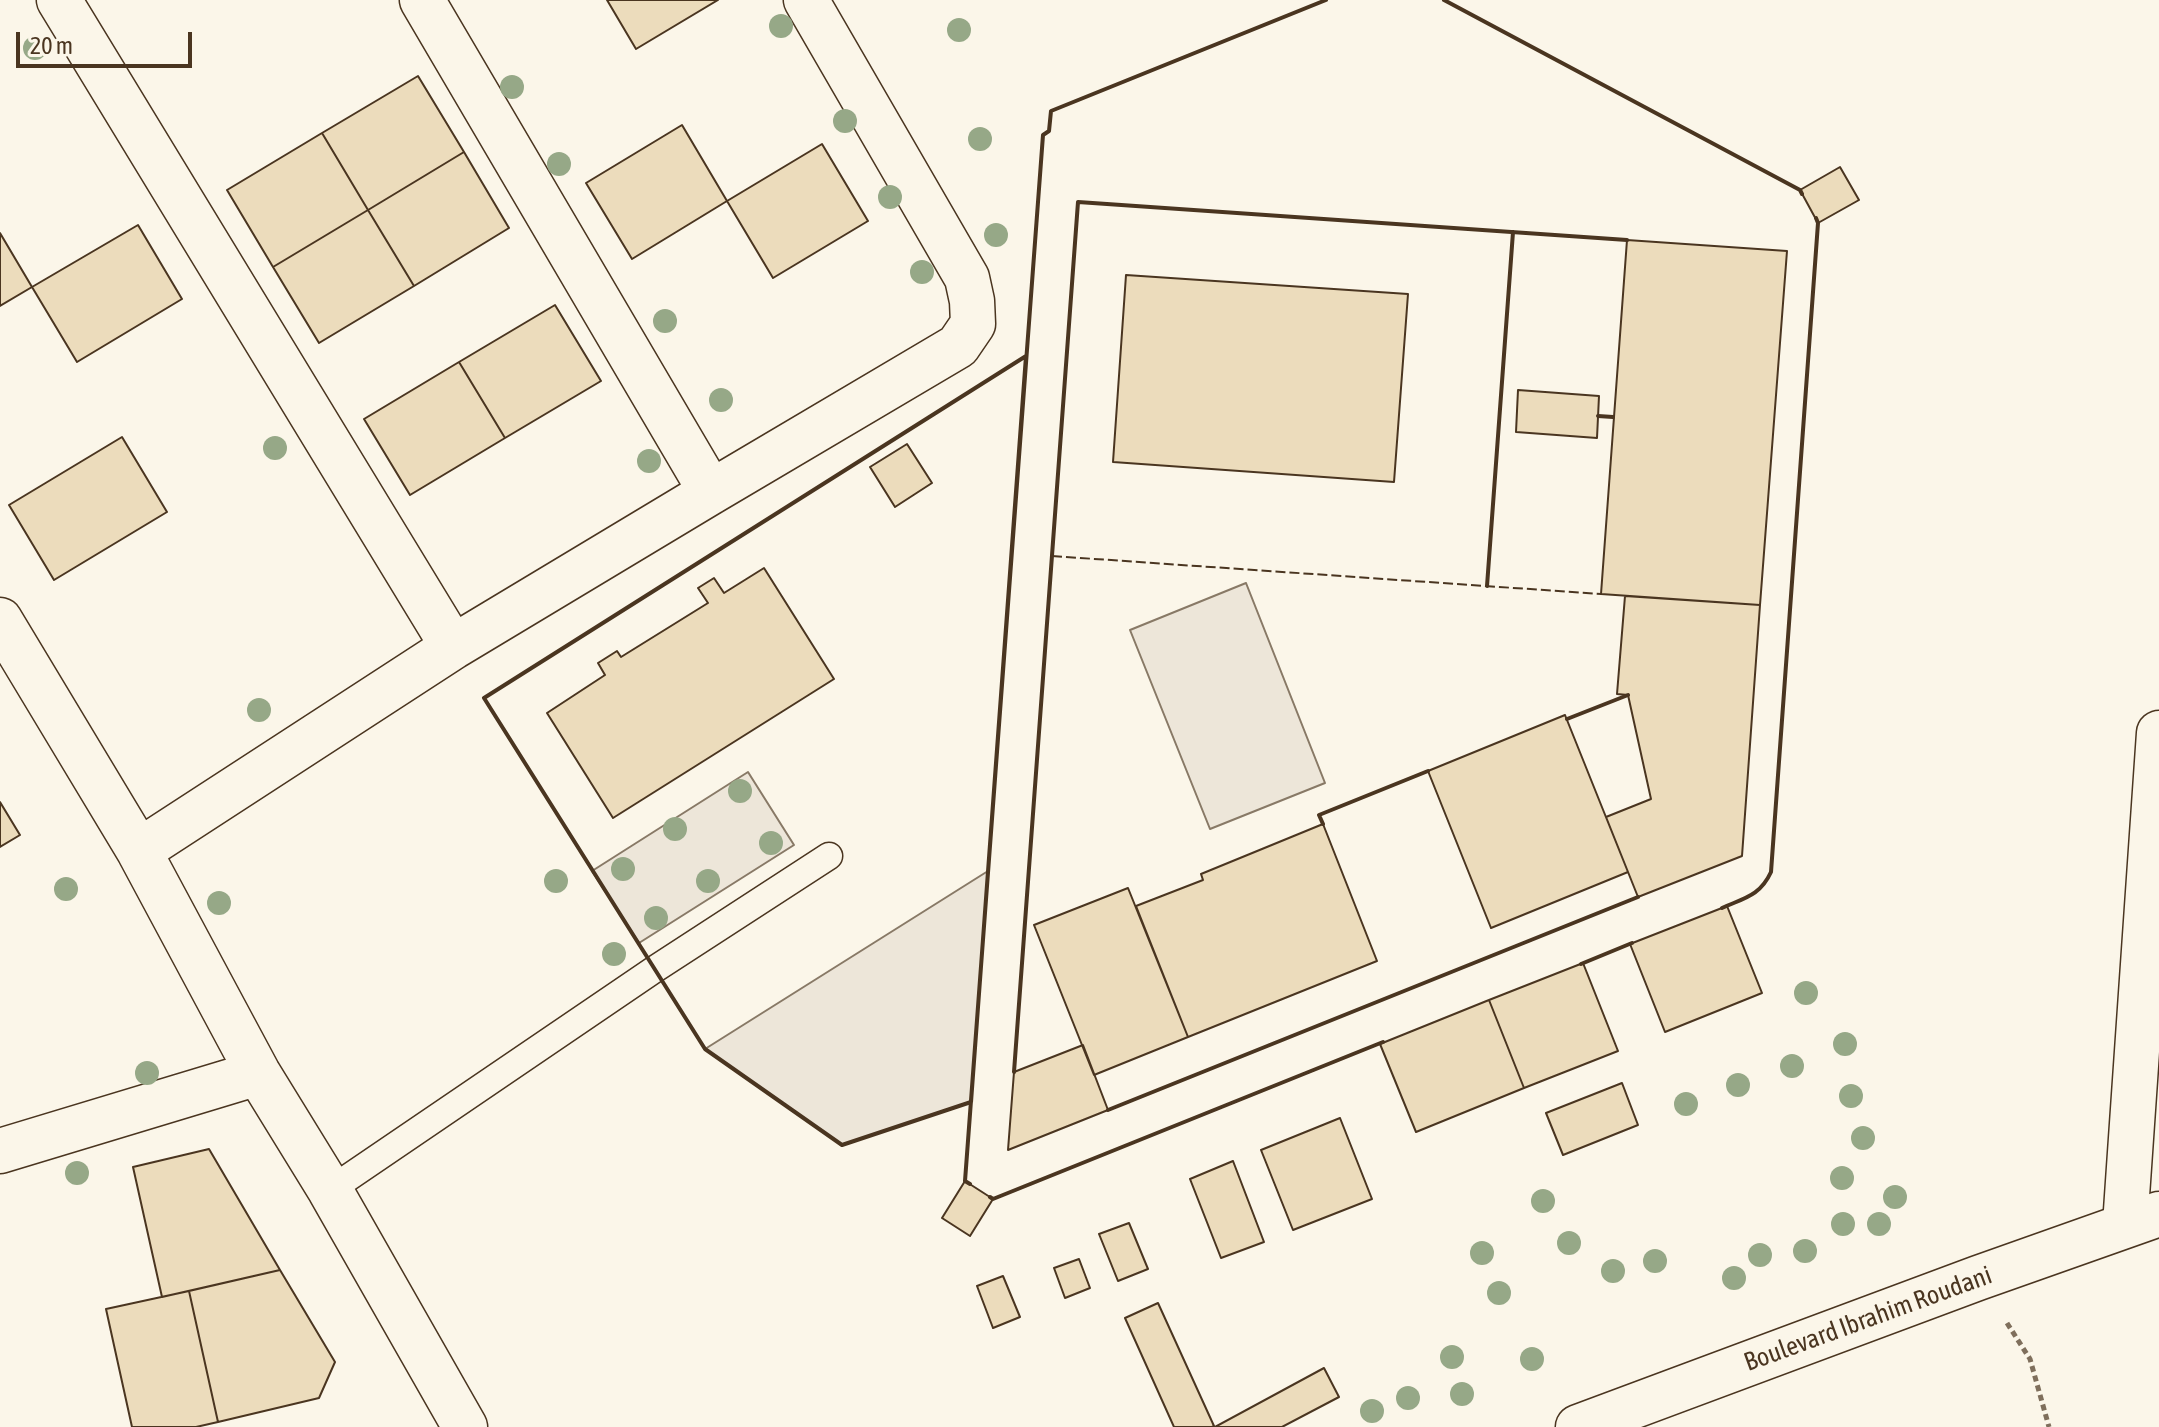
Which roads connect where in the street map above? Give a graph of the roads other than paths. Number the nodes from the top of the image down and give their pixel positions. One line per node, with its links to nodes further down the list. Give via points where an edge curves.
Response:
1 (59, 0): 6 (street)
2 (422, 0): 4 (street)
3 (806, 0): 4 (street, via 967,278 973,324 958,346)
4 (711, 492): 6 (street)
5 (0, 620): 8 (street)
6 (453, 647): 8 (street)
7 (2159, 733): 13 (street)
8 (139, 851): 10 (street)
9 (829, 856): 12 (lane)
10 (258, 1073): 11 (street); 12 (street)
11 (0, 1151)
12 (330, 1190): 14 (street)
13 (2142, 1220): 15 (street, Boulevard Ibrahim Roudani)
14 (456, 1426)
15 (1578, 1427)

